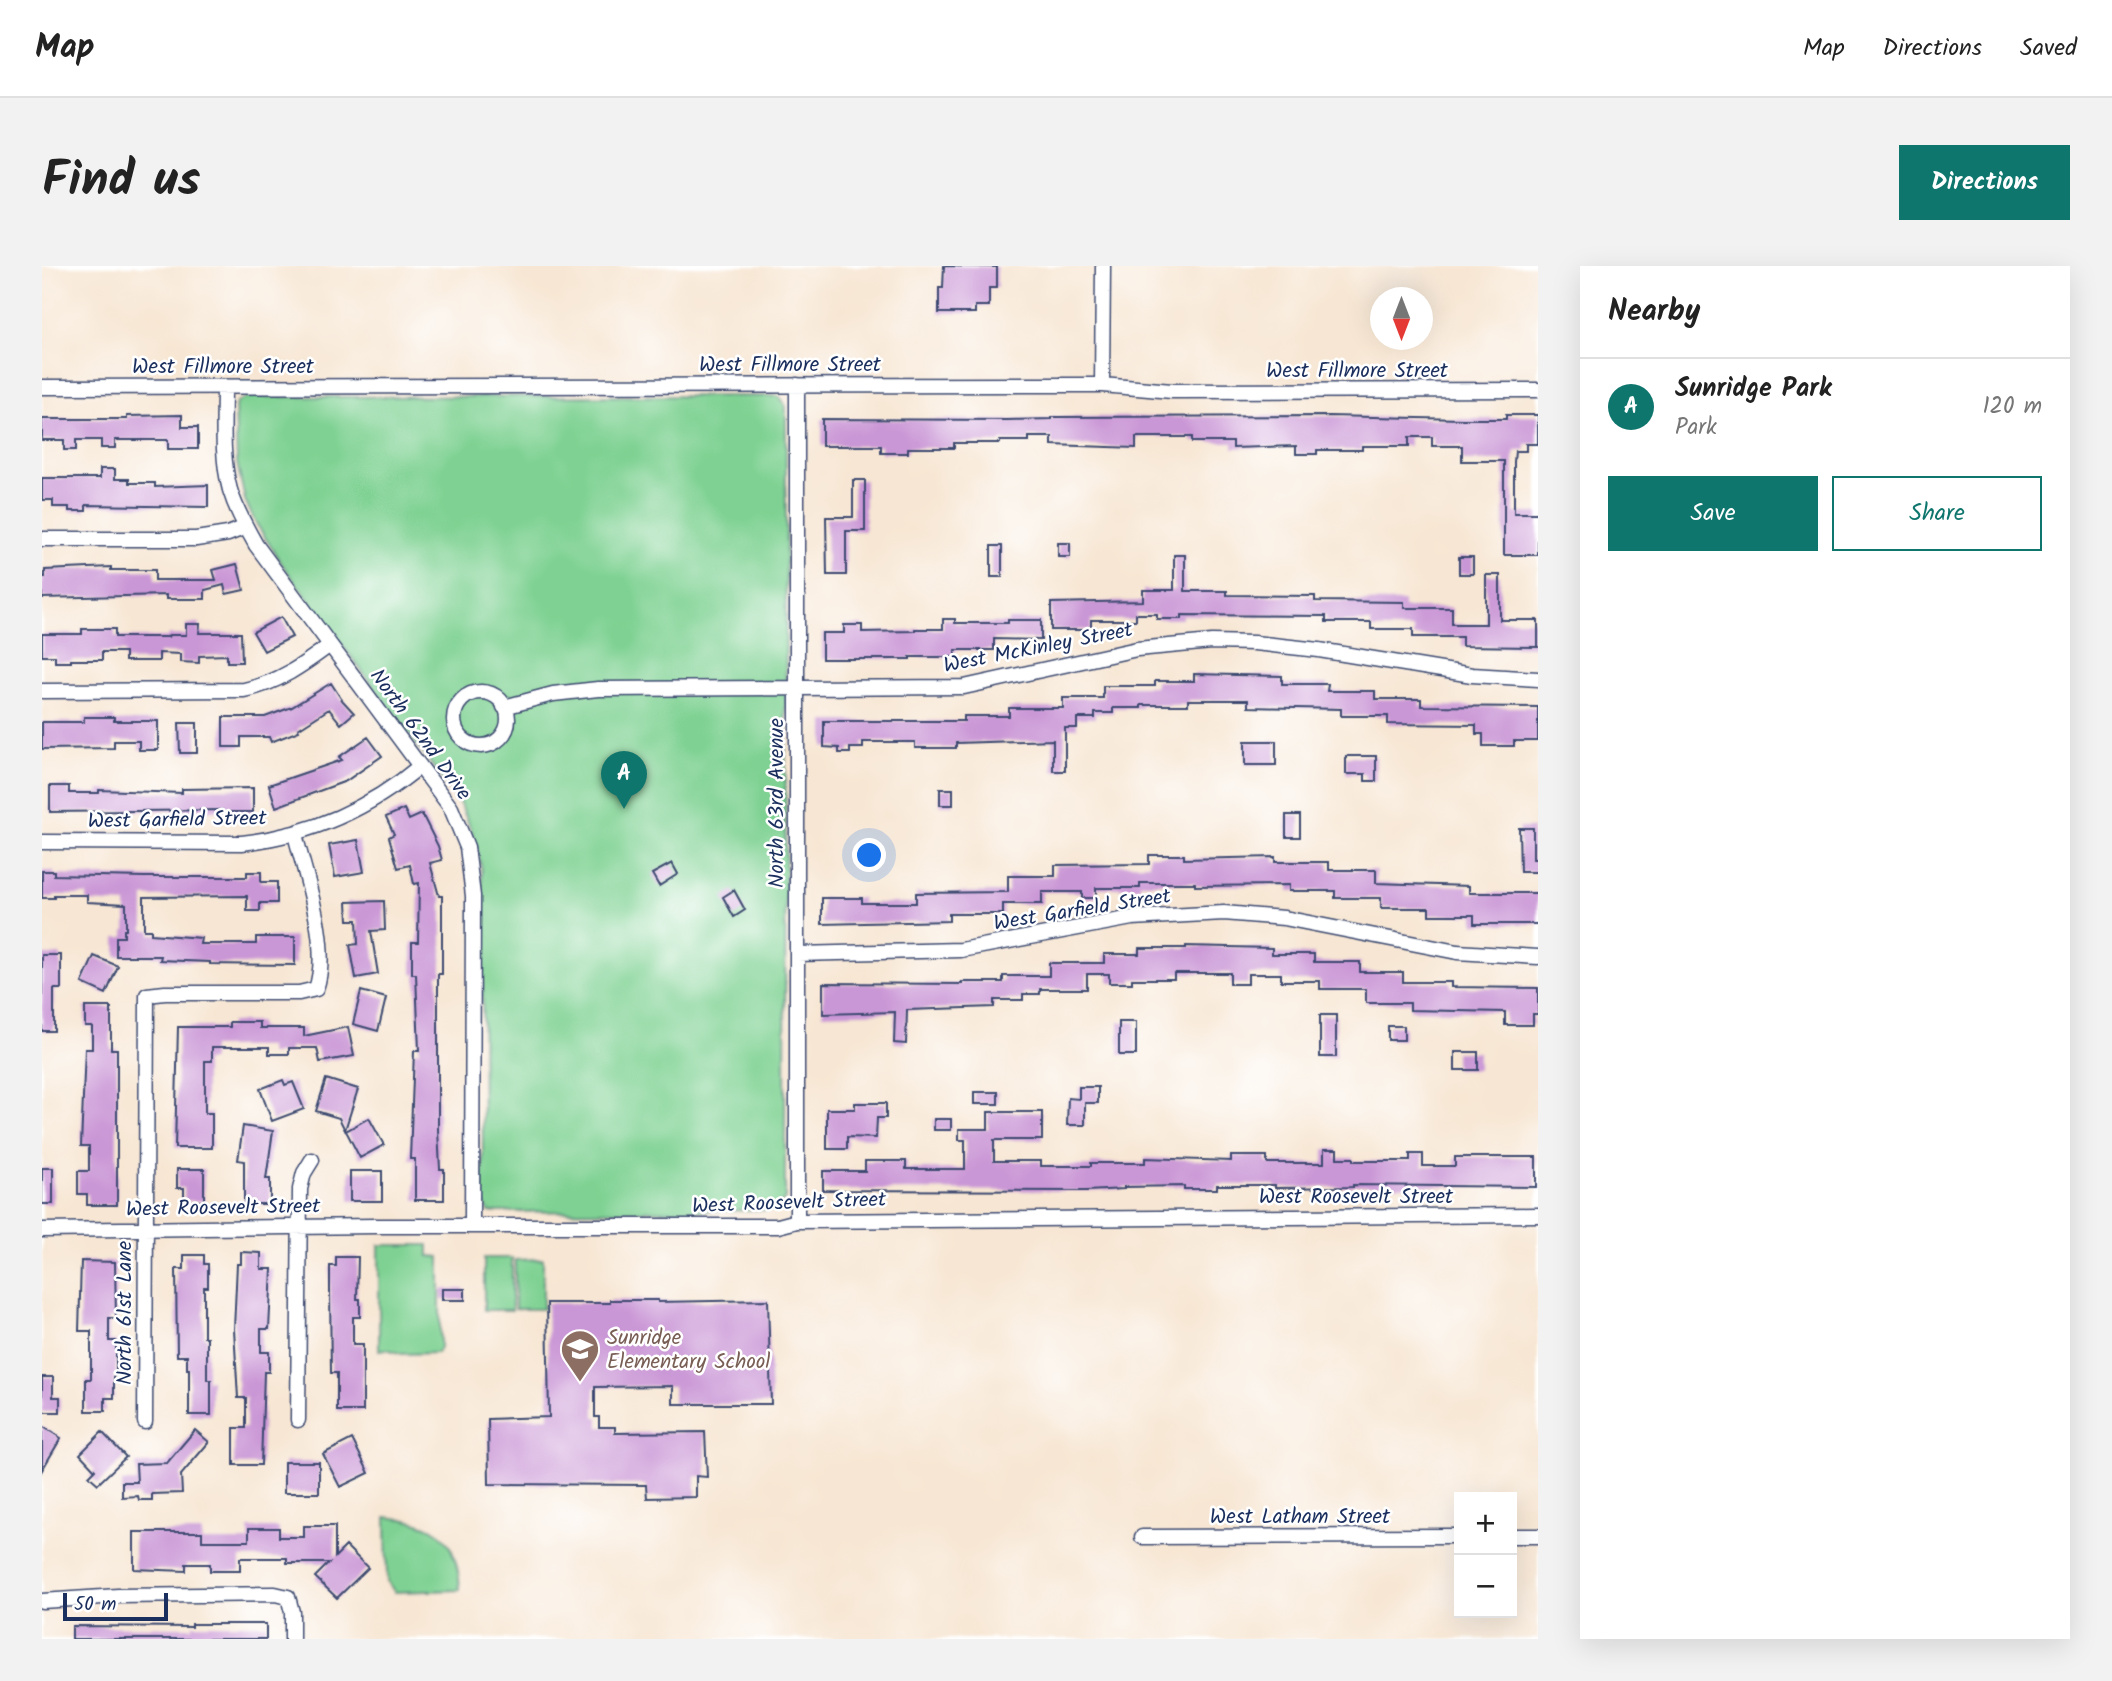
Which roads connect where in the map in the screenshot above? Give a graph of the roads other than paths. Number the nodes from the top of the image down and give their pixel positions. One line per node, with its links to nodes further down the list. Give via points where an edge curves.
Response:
1 (1103, 266): 3 (street)
2 (797, 385): 3 (street, West Fillmore Street); 5 (street, West Fillmore Street); 11 (street, North 63rd Avenue)
3 (1102, 385): 6 (street, West Fillmore Street, via 1172,391)
4 (42, 387): 5 (street, West Fillmore Street)
5 (224, 387): 7 (street, North 62nd Drive, via 227,475)
6 (1538, 390)
7 (246, 527): 8 (street, via 195,539); 9 (street, North 62nd Drive)
8 (42, 539)
9 (330, 645): 12 (street, via 285,676 244,690); 14 (street, North 62nd Drive)
10 (1538, 679): 11 (street, West McKinley Street, via 1472,676 1297,648 1212,642 1137,649 964,687)
11 (797, 688): 13 (street, West McKinley Street, via 598,690 553,694); 17 (street, North 63rd Avenue)
12 (42, 691)
13 (504, 707)
14 (420, 766): 15 (street, West Garfield Street, via 366,804); 22 (street, North 62nd Drive, via 456,819 472,878)
15 (295, 834): 16 (street, West Garfield Street, via 242,843); 24 (street, North 61st Lane, via 319,941 321,975 316,989 147,995)
16 (42, 842)
17 (797, 954): 18 (street, West Garfield Street, via 961,950 1132,918 1224,913 1284,918 1457,952); 21 (street, North 63rd Avenue)
18 (1538, 957)
19 (312, 1160): 23 (street, via 300,1189)
20 (1538, 1215): 21 (street, West Roosevelt Street)
21 (797, 1221): 22 (street, West Roosevelt Street, via 778,1226)
22 (472, 1226): 23 (street, West Roosevelt Street)
23 (301, 1227): 24 (street, West Roosevelt Street); 26 (street)
24 (145, 1229): 25 (street, West Roosevelt Street); 27 (street, North 61st Lane)
25 (42, 1230)
26 (298, 1420)
27 (145, 1422)
28 (1454, 1536): 31 (street, West Latham Street)
29 (1517, 1536): 30 (street)
30 (1538, 1536)
31 (1142, 1537)
32 (42, 1601): 33 (street, via 275,1594 288,1597)
33 (292, 1639)

